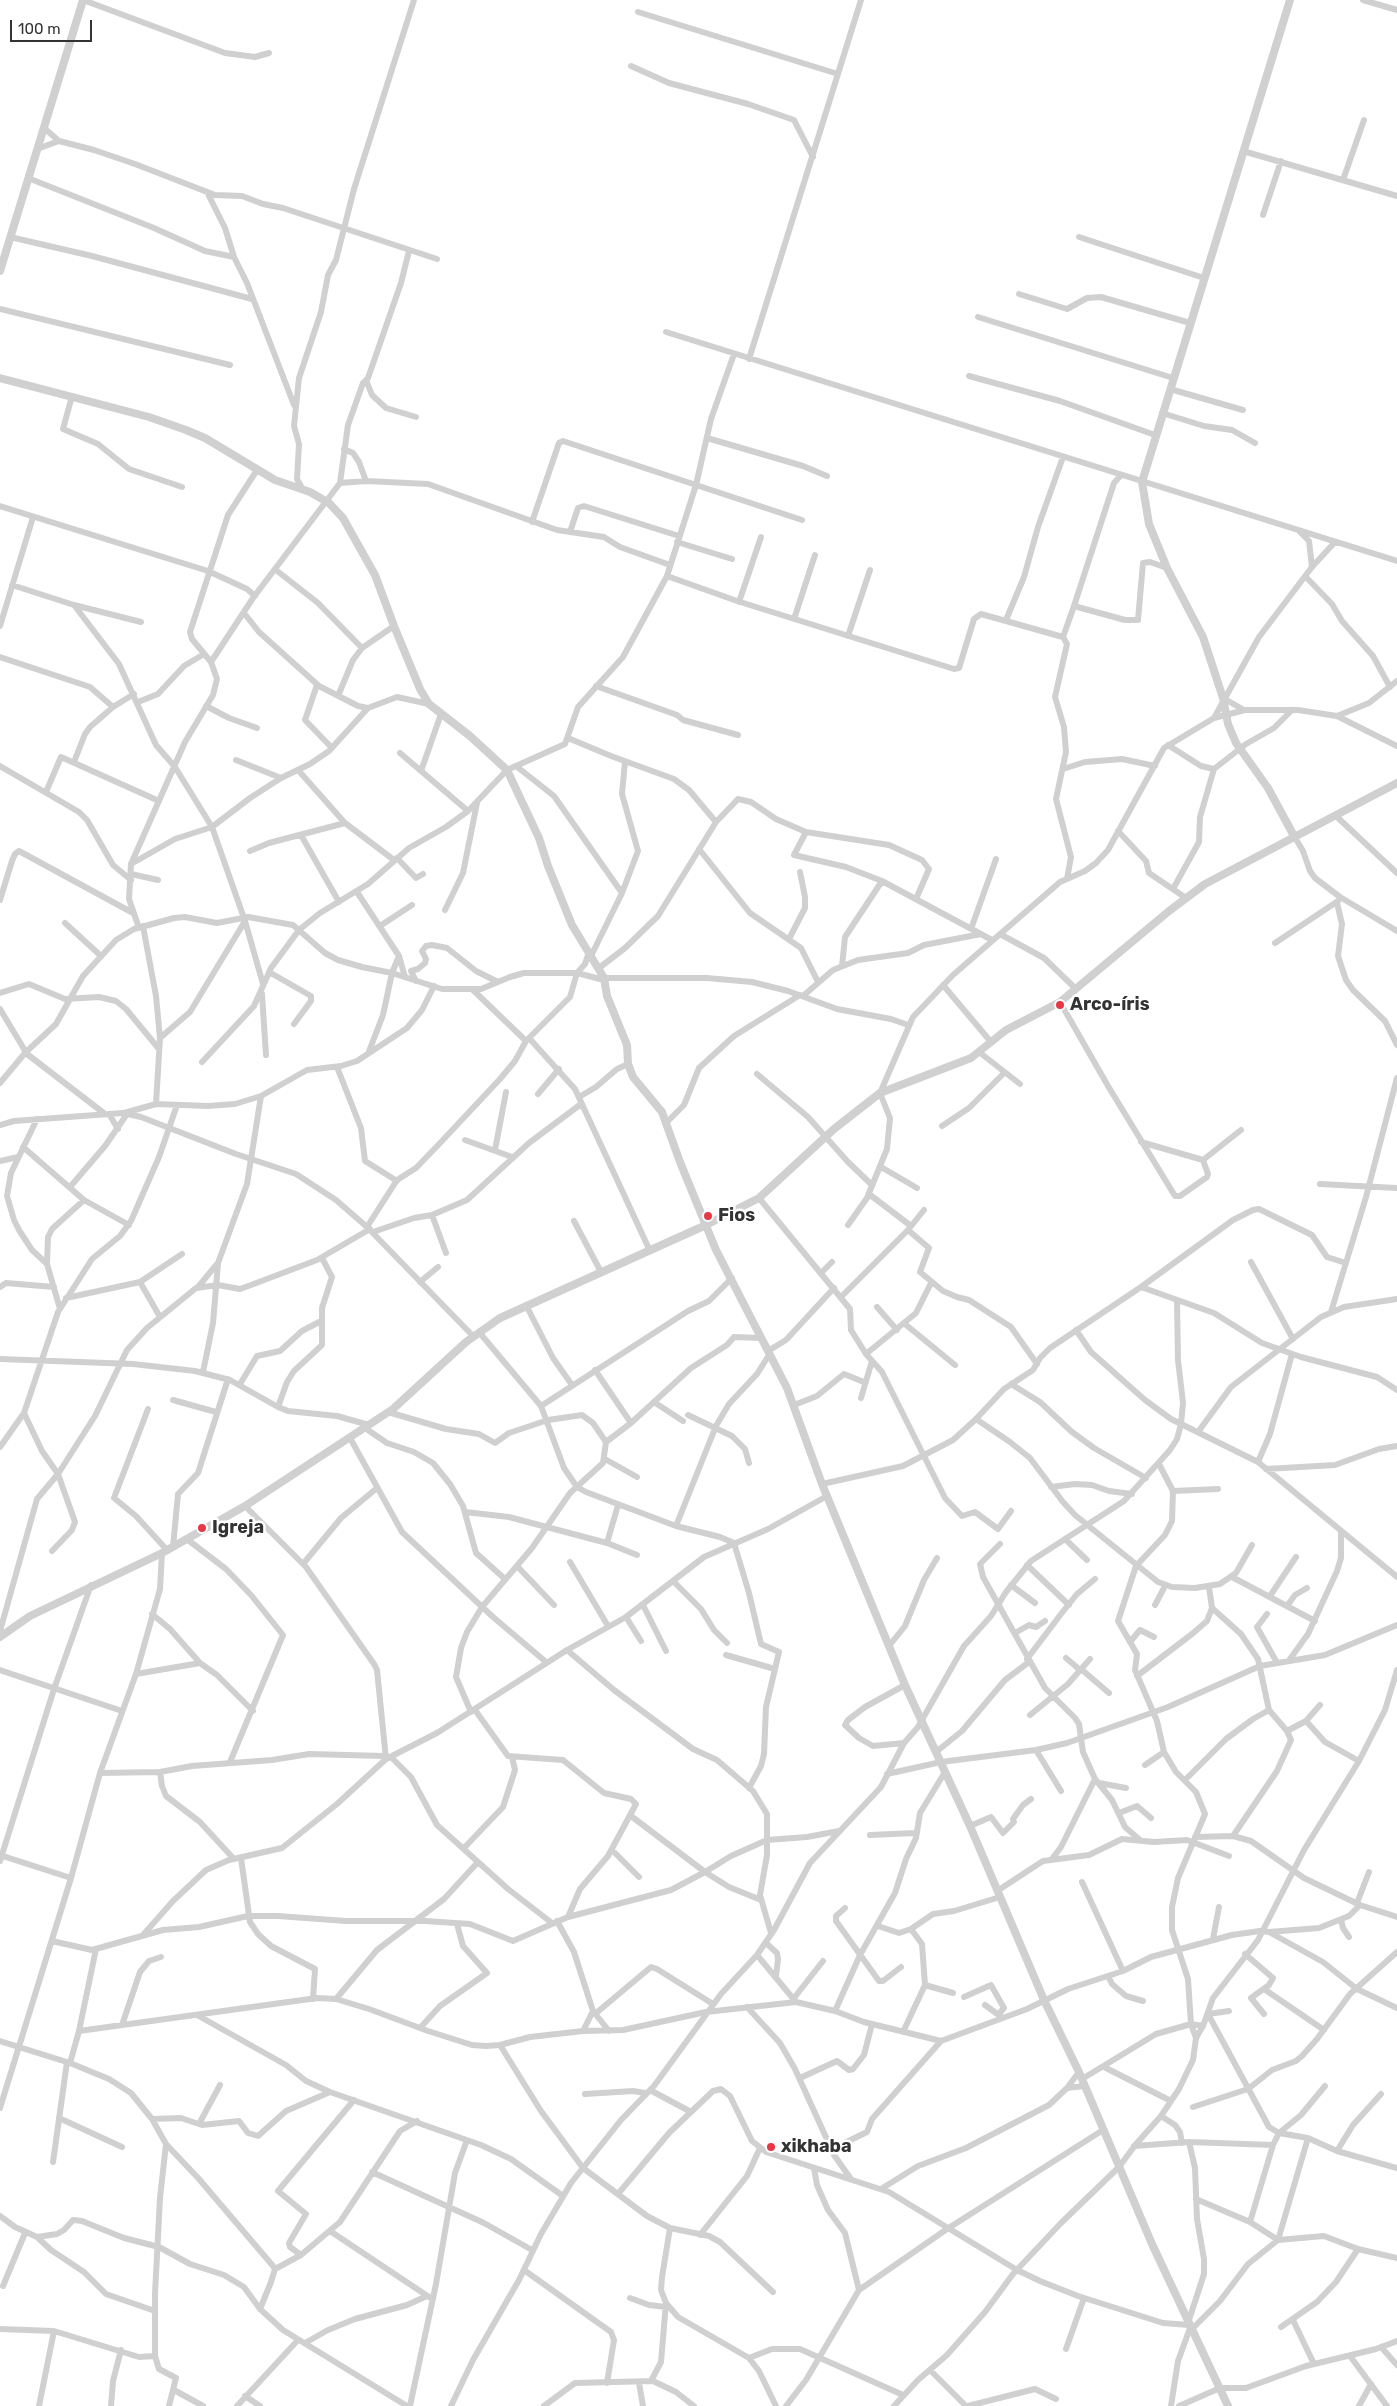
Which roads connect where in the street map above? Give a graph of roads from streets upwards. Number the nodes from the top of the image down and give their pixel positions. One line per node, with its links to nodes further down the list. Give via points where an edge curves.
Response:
1 (83, 0): 8 (street, via 225,53 255,57); 12 (street)
2 (414, 0): 23 (street)
3 (861, 0): 10 (street)
4 (1290, 0): 15 (street)
5 (1364, 0): 6 (street)
6 (1397, 10)
7 (638, 12): 10 (street)
8 (269, 53)
9 (631, 66): 16 (street, via 669,84 748,104 794,120)
10 (838, 74): 16 (street)
11 (1364, 120): 19 (street)
12 (44, 128): 13 (street); 14 (street)
13 (59, 141): 14 (street); 20 (street, via 127,161)
14 (38, 149): 18 (street)
15 (1243, 150): 17 (street); 30 (street)
16 (813, 156): 38 (street)
17 (1281, 160): 19 (street); 22 (street)
18 (28, 178): 24 (street); 27 (street, via 205,251)
19 (1343, 180): 21 (street)
20 (207, 192): 23 (street, via 242,196); 27 (street, via 225,228)
21 (1397, 196)
22 (1263, 215)
23 (343, 227): 26 (street); 46 (street, via 321,312 299,378)
24 (10, 237): 29 (street); 32 (street)
25 (1079, 237): 30 (street)
26 (409, 251): 28 (street); 43 (street)
27 (234, 257): 32 (street)
28 (437, 259)
29 (0, 271)
30 (1204, 278): 35 (street)
31 (1019, 294): 35 (street, via 1068,309 1088,298 1102,297)
32 (252, 299): 46 (street)
33 (0, 309): 39 (street)
34 (978, 317): 42 (street)
35 (1190, 323): 42 (street)
36 (666, 332): 37 (street)
37 (734, 354): 38 (street); 51 (street)
38 (750, 359): 54 (street)
39 (230, 365)
40 (969, 376): 50 (street, via 1060,401)
41 (0, 378): 45 (street)
42 (1173, 378): 44 (street)
43 (366, 380): 49 (street, via 372,395 386,408); 53 (street, via 348,425)
44 (1170, 388): 47 (street); 48 (street)
45 (72, 396): 55 (street, via 149,417 206,438); 62 (street, via 63,429 100,446 129,469)
46 (295, 407): 63 (street, via 294,426 299,444 296,472)
47 (1243, 410)
48 (1162, 413): 50 (street); 52 (street, via 1204,426 1232,430)
49 (416, 417)
50 (1155, 435): 59 (street)
51 (707, 438): 57 (street); 61 (street)
52 (1256, 443)
53 (344, 449): 58 (street, via 359,462); 60 (street)
54 (1063, 457): 56 (street); 92 (street, via 1024,577)
55 (257, 470): 63 (street); 82 (street, via 228,515)
56 (1121, 475): 59 (street); 89 (street, via 1114,483)
57 (827, 476)
58 (366, 481): 60 (street); 68 (street, via 428,484)
59 (1142, 482): 69 (street); 79 (street, via 1149,524)
60 (340, 484): 64 (street)
61 (696, 485): 67 (street); 68 (street, via 563,440 559,443); 72 (street)
62 (182, 487)
63 (303, 490): 64 (street)
64 (327, 501): 80 (street); 95 (street, via 343,518 369,564)
65 (0, 506): 66 (street)
66 (33, 517): 82 (street); 85 (street)
67 (802, 520)
68 (532, 522): 70 (street)
69 (1299, 530): 73 (street); 78 (street, via 1309,542)
70 (570, 532): 72 (street, via 578,508 584,506); 77 (street, via 604,537 620,547)
71 (761, 537): 87 (street)
72 (678, 539): 75 (street); 77 (street)
73 (1335, 542): 76 (street); 78 (street)
74 (815, 555): 91 (street)
75 (732, 559)
76 (1397, 561)
77 (670, 565): 83 (street)
78 (1312, 566): 84 (street)
79 (1167, 568): 89 (street, via 1143,563 1140,618 1135,621); 108 (street, via 1202,636)
80 (276, 570): 86 (street); 98 (street, via 318,603)
81 (870, 570): 96 (street)
82 (208, 571): 86 (street); 99 (street, via 190,636)
83 (667, 576): 87 (street); 104 (street, via 623,657)
84 (1306, 577): 105 (street, via 1373,656); 108 (street, via 1259,637)
85 (12, 585): 88 (street); 94 (street)
86 (255, 596): 90 (street)
87 (739, 602): 91 (street)
88 (74, 605): 93 (street); 106 (street, via 118,664)
89 (1074, 606): 97 (street)
90 (244, 613): 101 (street); 103 (street, via 259,632)
91 (794, 619): 96 (street)
92 (1006, 620): 96 (street, via 985,614 976,616 957,670); 97 (street)
93 (140, 622)
94 (0, 626)
95 (394, 626): 98 (street); 110 (street)
96 (848, 636)
97 (1063, 637): 135 (street, via 1067,644 1054,696 1066,736)
98 (362, 648): 107 (street, via 353,660)
99 (204, 654): 101 (street); 109 (street, via 184,666 158,694)
100 (0, 657): 112 (street, via 90,688)
101 (211, 662): 111 (street, via 217,679)
102 (1397, 681): 105 (street)
103 (317, 685): 107 (street); 125 (street, via 304,716)
104 (596, 686): 121 (street, via 677,715 682,720); 122 (street, via 578,707)
105 (1390, 687): 118 (street, via 1369,703)
106 (134, 694): 109 (street); 112 (street)
107 (338, 696): 113 (street)
108 (1224, 698): 114 (street); 117 (street); 119 (street)
109 (138, 702): 134 (street, via 156,744)
110 (429, 704): 113 (street, via 398,697); 116 (street)
111 (206, 706): 120 (street); 134 (street)
112 (112, 707): 129 (street, via 87,732)
113 (368, 708): 125 (street)
114 (1246, 710): 115 (street); 117 (street)
115 (1292, 710): 118 (street); 126 (street, via 1274,728)
116 (441, 714): 138 (street); 139 (street)
117 (1226, 714): 119 (street); 126 (street)
118 (1337, 716): 124 (street)
119 (1214, 718): 123 (street)
120 (257, 728)
121 (738, 735)
122 (568, 738): 130 (street); 132 (street, via 562,747)
123 (1168, 746): 133 (street); 136 (street, via 1201,766)
124 (1397, 746)
125 (332, 748): 137 (street)
126 (1240, 749): 136 (street); 153 (street, via 1268,788)
127 (400, 753): 139 (street)
128 (236, 760): 140 (street)
129 (74, 762): 142 (street, via 59,758); 143 (street)
130 (625, 762): 147 (street, via 674,779 689,790); 168 (street, via 622,794 638,851)
131 (0, 766): 142 (street)
132 (516, 766): 138 (street); 168 (street, via 554,796)
133 (1155, 766): 135 (street, via 1122,759 1086,762); 150 (street)
134 (175, 767): 143 (street); 149 (street)
135 (1063, 769): 164 (street, via 1056,799 1071,857)
136 (1214, 769): 166 (street, via 1200,817 1199,842)
137 (298, 770): 140 (street); 148 (street)
138 (507, 770): 144 (street); 189 (street, via 539,838 566,913)
139 (421, 771): 145 (street)
140 (281, 778): 149 (street)
141 (1397, 783): 146 (street)
142 (46, 792): 162 (street, via 87,820 108,858)
143 (159, 801): 158 (street)
144 (478, 802): 145 (street); 175 (street, via 463,873)
145 (468, 811): 156 (street)
146 (1336, 816): 153 (street); 160 (street)
147 (716, 822): 151 (street, via 736,800 743,798 776,819); 154 (street)
148 (345, 823): 152 (street); 156 (street)
149 (212, 827): 158 (street, via 175,839); 177 (street)
150 (1118, 831): 164 (street, via 1108,850 1096,863); 166 (street, via 1146,861 1149,872)
151 (806, 832): 165 (street, via 794,855 846,867); 170 (street, via 889,845 922,860 928,869)
152 (301, 835): 155 (street); 173 (street)
153 (1294, 836): 169 (street, via 1217,877); 172 (street, via 1312,875)
154 (699, 849): 186 (street, via 750,913); 193 (street, via 658,916)
155 (250, 850)
156 (395, 859): 161 (street, via 416,878); 167 (street)
157 (996, 859): 181 (street)
158 (132, 864): 162 (street)
159 (800, 872): 186 (street, via 805,908)
160 (1397, 873)
161 (423, 874)
162 (131, 877): 163 (street); 176 (street, via 129,899)
163 (158, 880)
164 (1067, 880): 185 (street, via 1060,882)
165 (882, 881): 170 (street); 192 (street, via 845,937)
166 (1173, 888): 169 (street)
167 (358, 892): 173 (street); 179 (street)
168 (622, 893): 189 (street)
169 (1186, 898): 205 (street)
170 (916, 899): 181 (street)
171 (0, 900): 176 (street, via 12,861 19,852)
172 (1338, 900): 183 (street); 188 (street); 217 (street, via 1342,924 1338,956 1346,980 1385,1021)
173 (339, 902): 182 (street)
174 (412, 905): 179 (street)
175 (445, 910)
176 (133, 913): 180 (street)
177 (245, 919): 180 (street, via 217,923 185,917); 182 (street, via 293,925); 204 (street); 214 (street, via 190,1012)
178 (65, 922): 190 (street)
179 (380, 926): 191 (street)
180 (141, 927): 190 (street, via 120,937); 214 (street, via 149,955)
181 (972, 929): 184 (street)
182 (299, 930): 194 (street); 195 (street, via 338,960)
183 (1397, 931)
184 (983, 934): 187 (street); 192 (street, via 924,944 908,953 858,960)
185 (1000, 934): 187 (street); 205 (street, via 1044,958)
186 (789, 939): 201 (street, via 800,948)
187 (992, 940): 202 (street)
188 (1275, 943)
189 (590, 953): 193 (street); 196 (street)
190 (100, 956): 209 (street)
191 (400, 956): 195 (street); 197 (street)
192 (842, 966): 201 (street)
193 (600, 968): 198 (street)
194 (269, 972): 204 (street); 212 (street, via 311,996 311,1001)
195 (392, 973): 197 (street); 221 (street, via 384,1015)
196 (577, 974): 198 (street); 200 (street, via 524,973); 215 (street, via 570,998)
197 (405, 977): 199 (street)
198 (604, 979): 208 (street, via 707,978 752,982); 224 (street, via 607,996 627,1045)
199 (416, 981): 200 (street, via 411,971 424,963 426,958 422,951 432,945 447,948 476,971); 203 (street)
200 (498, 982): 206 (street)
201 (818, 982): 208 (street)
202 (943, 985): 213 (street); 216 (street)
203 (434, 986): 206 (street); 221 (street, via 422,1010 407,1028)
204 (263, 988): 222 (street); 223 (street, via 254,1006)
205 (1076, 989): 210 (street)
206 (473, 990): 215 (street)
207 (0, 993): 209 (street, via 29,984)
208 (802, 996): 213 (street, via 837,1009); 242 (street, via 734,1036 699,1068 684,1105)
209 (72, 999): 218 (street, via 116,1001); 220 (street, via 56,1024)
210 (1060, 1002): 216 (street, via 1011,1027); 250 (street)
211 (0, 1009): 220 (street)
212 (294, 1024)
213 (908, 1025): 233 (street)
214 (160, 1038): 218 (street)
215 (528, 1039): 226 (street); 259 (street, via 494,1086 424,1161)
216 (991, 1042): 219 (street)
217 (1397, 1046)
218 (159, 1049): 237 (street)
219 (979, 1052): 227 (street); 233 (street, via 960,1064)
220 (25, 1053): 230 (street); 240 (street)
221 (368, 1054): 225 (street)
222 (266, 1055)
223 (202, 1062)
224 (628, 1064): 236 (street, via 611,1073); 242 (street, via 639,1085)
225 (337, 1067): 235 (street, via 307,1070); 259 (street, via 361,1128 365,1160)
226 (559, 1069): 234 (street); 236 (street)
227 (1004, 1073): 231 (street); 244 (street, via 969,1108)
228 (756, 1074): 248 (street, via 808,1116)
229 (1397, 1078): 262 (street)
230 (0, 1083)
231 (1020, 1084)
232 (506, 1092): 252 (street)
233 (880, 1093): 248 (street); 258 (street, via 890,1118 887,1149)
234 (538, 1094)
235 (261, 1096): 238 (street, via 223,1106); 255 (street)
236 (580, 1101): 254 (street); 277 (street)
237 (156, 1104): 238 (street); 239 (street)
238 (177, 1105): 245 (street)
239 (125, 1113): 240 (street); 245 (street); 246 (street)
240 (107, 1114): 241 (street); 246 (street)
241 (37, 1119): 243 (street); 251 (street)
242 (667, 1122): 273 (street)
243 (0, 1125)
244 (942, 1126)
245 (169, 1127): 255 (street); 272 (street, via 160,1157)
246 (118, 1129): 263 (street)
247 (1241, 1130): 256 (street)
248 (826, 1136): 261 (street); 267 (street)
249 (465, 1140): 252 (street)
250 (1141, 1142): 256 (street); 256 (street, via 1175,1196 1180,1196 1207,1177)
251 (23, 1147): 253 (street); 263 (street)
252 (494, 1150): 254 (street)
253 (18, 1157): 257 (street); 285 (street, via 7,1196 19,1230 32,1250)
254 (512, 1157): 270 (street, via 467,1200)
255 (250, 1159): 276 (street, via 304,1178 336,1200); 283 (street, via 247,1184)
256 (1203, 1160)
257 (0, 1162)
258 (881, 1167): 261 (street); 264 (street)
259 (396, 1181): 276 (street)
260 (1320, 1184): 262 (street)
261 (872, 1185): 266 (street)
262 (1369, 1186): 265 (street); 284 (street)
263 (70, 1188): 268 (street)
264 (917, 1188)
265 (1397, 1188)
266 (869, 1194): 274 (street); 275 (street)
267 (759, 1198): 273 (street); 288 (street)
268 (84, 1200): 272 (street); 285 (street, via 50,1233)
269 (924, 1210): 275 (street)
270 (432, 1215): 276 (street); 278 (street)
271 (574, 1221): 287 (street)
272 (129, 1225): 300 (street, via 92,1259)
273 (706, 1225): 277 (street); 289 (street)
274 (848, 1225)
275 (910, 1228): 292 (street, via 929,1248 920,1271); 299 (street)
276 (370, 1230): 280 (street); 291 (street)
277 (650, 1251): 287 (street)
278 (446, 1253)
279 (182, 1254): 290 (street)
280 (322, 1258): 293 (street, via 240,1289); 308 (street, via 332,1277)
281 (832, 1262): 288 (street)
282 (1251, 1262): 314 (street)
283 (218, 1263): 293 (street); 296 (street)
284 (1346, 1263): 297 (street, via 1327,1257 1312,1236 1256,1208 1233,1220); 306 (street)
285 (47, 1264): 295 (street)
286 (438, 1267): 291 (street)
287 (601, 1272): 303 (street)
288 (821, 1273): 298 (street)
289 (732, 1278): 313 (street); 325 (street, via 709,1301)
290 (140, 1282): 300 (street); 307 (street)
291 (420, 1282): 312 (street)
292 (931, 1283): 309 (street, via 916,1313); 323 (street, via 969,1300 1008,1324)
293 (218, 1285): 296 (street); 326 (street)
294 (0, 1287): 295 (street, via 6,1283)
295 (54, 1287): 305 (street)
296 (198, 1287): 307 (street)
297 (1142, 1287): 302 (street); 311 (street)
298 (834, 1288): 299 (street); 316 (street, via 794,1332)
299 (841, 1297): 317 (street, via 850,1309 851,1330)
300 (66, 1298): 305 (street)
301 (1397, 1299): 306 (street)
302 (1177, 1300): 315 (street, via 1214,1313 1249,1337); 348 (street, via 1178,1360 1183,1402)
303 (526, 1305): 312 (street); 331 (street, via 553,1358)
304 (877, 1306): 310 (street)
305 (60, 1309): 320 (street)
306 (1331, 1312): 314 (street)
307 (160, 1317): 322 (street, via 127,1350)
308 (321, 1321): 329 (street, via 302,1331 280,1351 257,1356); 338 (street, via 322,1345 294,1371)
309 (905, 1324): 310 (street); 324 (street)
310 (897, 1330): 317 (street)
311 (1076, 1330): 323 (street, via 1045,1352); 348 (street, via 1091,1352 1108,1368 1145,1400)
312 (476, 1334): 337 (street); 341 (street)
313 (761, 1338): 316 (street); 335 (street, via 734,1337)
314 (1294, 1339): 315 (street)
315 (1280, 1349): 318 (street); 351 (street, via 1232,1387)
316 (768, 1353): 336 (street); 349 (street, via 757,1374 729,1404)
317 (866, 1354): 321 (street)
318 (1292, 1354): 332 (street, via 1377,1377); 358 (street, via 1272,1427)
319 (0, 1359): 320 (street)
320 (41, 1360): 322 (street); 342 (street)
321 (872, 1361): 328 (street); 356 (street, via 882,1372)
322 (121, 1363): 326 (street); 362 (street, via 95,1416)
323 (1037, 1364): 330 (street)
324 (955, 1365)
325 (595, 1370): 331 (street); 347 (street)
326 (203, 1372): 327 (street)
327 (228, 1379): 329 (street); 340 (street)
328 (864, 1382): 333 (street); 336 (street, via 844,1374 817,1396)
329 (240, 1384): 338 (street)
330 (1011, 1384): 344 (street); 364 (street, via 1040,1402 1094,1448)
331 (572, 1385): 337 (street)
332 (1397, 1390)
333 (861, 1398)
334 (173, 1400): 340 (street)
335 (654, 1402): 346 (street); 347 (street)
336 (794, 1405): 365 (street)
337 (541, 1406): 345 (street)
338 (278, 1407): 350 (street, via 337,1416)
339 (148, 1409): 387 (street, via 114,1498 136,1516)
340 (216, 1412): 387 (street, via 198,1473 178,1494)
341 (388, 1412): 345 (street, via 446,1429 479,1434 495,1443 509,1432); 350 (street)
342 (24, 1413): 355 (street); 362 (street, via 42,1451)
343 (688, 1415): 349 (street)
344 (976, 1419): 356 (street, via 954,1440); 367 (street, via 1030,1458)
345 (548, 1420): 353 (street, via 582,1414); 366 (street, via 564,1468)
346 (683, 1421)
347 (631, 1423): 353 (street)
348 (1181, 1424): 351 (street); 360 (street, via 1177,1439)
349 (716, 1426): 359 (street, via 738,1440); 379 (street)
350 (367, 1427): 352 (street); 376 (street, via 387,1442 433,1463 450,1484)
351 (1198, 1432): 358 (street)
352 (350, 1438): 368 (street); 374 (street)
353 (606, 1442): 357 (street)
354 (1397, 1446): 361 (street, via 1335,1465)
355 (0, 1447)
356 (924, 1455): 365 (street, via 892,1469); 375 (street, via 945,1498 962,1516 975,1512 999,1529)
357 (606, 1459): 363 (street); 366 (street)
358 (1258, 1462): 361 (street)
359 (749, 1463)
360 (1159, 1464): 364 (street); 370 (street)
361 (1266, 1469): 380 (street)
362 (58, 1474): 388 (street, via 75,1522 72,1530); 425 (street, via 34,1505)
363 (637, 1477)
364 (1146, 1478): 371 (street)
365 (822, 1484): 372 (street)
366 (577, 1487): 373 (street); 378 (street)
367 (1051, 1487): 371 (street, via 1092,1485); 377 (street)
368 (377, 1488): 394 (street, via 341,1518); 416 (street, via 402,1532)
369 (1218, 1489): 370 (street)
370 (1173, 1491): 397 (street, via 1171,1527)
371 (1132, 1494): 377 (street)
372 (827, 1496): 383 (street, via 776,1525); 432 (street)
373 (618, 1505): 379 (street); 384 (street)
374 (245, 1506): 382 (street); 394 (street)
375 (1011, 1511)
376 (465, 1512): 378 (street, via 509,1517); 400 (street, via 476,1553)
377 (1088, 1525): 381 (street); 397 (street)
378 (546, 1526): 384 (street); 396 (street)
379 (676, 1526): 383 (street)
380 (1341, 1531): 399 (street); 422 (street, via 1338,1571)
381 (1065, 1539): 392 (street); 395 (street, via 1042,1552)
382 (188, 1540): 387 (street); 458 (street, via 226,1570 283,1635)
383 (734, 1542): 402 (street, via 704,1557); 444 (street, via 761,1644 779,1652)
384 (607, 1543): 389 (street)
385 (1000, 1544): 412 (street, via 980,1564)
386 (1252, 1545): 398 (street)
387 (167, 1550): 403 (street); 418 (street)
388 (52, 1551)
389 (637, 1555)
390 (1296, 1557): 408 (street)
391 (937, 1558): 432 (street, via 905,1626)
392 (1087, 1560)
393 (570, 1562): 424 (street)
394 (303, 1564): 469 (street, via 378,1670)
395 (1028, 1565): 404 (street); 413 (street)
396 (517, 1566): 400 (street); 410 (street)
397 (1136, 1566): 405 (street); 430 (street, via 1118,1622)
398 (1232, 1577): 406 (street); 408 (street)
399 (1397, 1577)
400 (505, 1579): 416 (street)
401 (1095, 1579): 413 (street)
402 (673, 1581): 411 (street); 431 (street, via 701,1609)
403 (91, 1585): 427 (street, via 30,1616); 451 (street)
404 (1011, 1585): 409 (street); 412 (street)
405 (1166, 1586): 406 (street); 414 (street)
406 (1209, 1587): 417 (street)
407 (1307, 1588): 415 (street, via 1295,1594)
408 (1270, 1596): 415 (street)
409 (1034, 1603)
410 (554, 1604)
411 (643, 1605): 420 (street); 434 (street)
412 (998, 1605): 426 (street); 461 (street, via 964,1646)
413 (1069, 1605): 439 (street)
414 (1155, 1605)
415 (1287, 1606): 422 (street)
416 (482, 1607): 440 (street); 457 (street, via 467,1632 456,1676)
417 (1212, 1608): 443 (street, via 1242,1634); 449 (street, via 1207,1620 1196,1630)
418 (152, 1614): 442 (street); 448 (street)
419 (1267, 1614): 441 (street, via 1257,1627)
420 (626, 1617): 424 (street); 429 (street)
421 (1045, 1621): 426 (street)
422 (1315, 1621): 438 (street)
423 (1397, 1625): 438 (street, via 1325,1655)
424 (608, 1626): 433 (street)
425 (0, 1632)
426 (1015, 1633): 439 (street)
427 (0, 1637)
428 (1154, 1637): 430 (street, via 1140,1630)
429 (641, 1641)
430 (1130, 1642): 449 (street, via 1137,1654)
431 (727, 1643)
432 (889, 1646): 450 (street)
433 (567, 1650): 440 (street); 481 (street, via 614,1690 692,1749 717,1760)
434 (666, 1651)
435 (726, 1655): 444 (street)
436 (1066, 1658): 446 (street)
437 (1090, 1659): 446 (street)
438 (1290, 1659): 441 (street)
439 (1028, 1660): 453 (street); 467 (street, via 1005,1680 962,1731)
440 (546, 1662): 457 (street)
441 (1276, 1662): 443 (street)
442 (200, 1663): 448 (street); 458 (street, via 217,1675)
443 (1260, 1666): 455 (street); 459 (street)
444 (775, 1669): 481 (street, via 766,1708 764,1754)
445 (0, 1670): 451 (street)
446 (1081, 1670): 452 (street); 453 (street)
447 (1397, 1670): 473 (street, via 1385,1710)
448 (136, 1674): 456 (street)
449 (1137, 1676): 459 (street)
450 (904, 1685): 461 (street); 465 (street, via 865,1707 846,1725 873,1746)
451 (54, 1689): 456 (street); 499 (street)
452 (1109, 1693)
453 (1052, 1696): 460 (street); 464 (street, via 1075,1718)
454 (1320, 1704): 462 (street)
455 (1269, 1710): 463 (street); 479 (street, via 1226,1739)
456 (122, 1711): 477 (street)
457 (473, 1711): 469 (street); 470 (street, via 505,1754)
458 (253, 1712): 471 (street)
459 (1153, 1713): 464 (street); 468 (street)
460 (1030, 1715)
461 (921, 1721): 465 (street); 467 (street)
462 (1306, 1721): 463 (street); 473 (street, via 1326,1742)
463 (1287, 1731): 492 (street, via 1291,1740 1277,1771)
464 (1082, 1737): 466 (street); 480 (street, via 1083,1752)
465 (904, 1743): 478 (street)
466 (1036, 1750): 472 (street); 483 (street)
467 (936, 1752): 472 (street)
468 (1164, 1752): 474 (street); 479 (street)
469 (387, 1757): 471 (street, via 309,1754 256,1762); 496 (street, via 411,1777 437,1825); 500 (street, via 337,1804 282,1848)
470 (512, 1757): 486 (street, via 564,1760 604,1793 634,1802); 496 (street, via 515,1770 503,1807)
471 (230, 1762): 475 (street)
472 (940, 1762): 476 (street); 478 (street)
473 (1358, 1762): 503 (street)
474 (1146, 1765)
475 (160, 1772): 477 (street); 500 (street, via 166,1796 200,1822)
476 (945, 1772): 488 (street); 490 (street, via 920,1813)
477 (100, 1773): 507 (street)
478 (887, 1774): 489 (street, via 877,1792)
479 (1185, 1780): 493 (street, via 1199,1798 1205,1814)
480 (1097, 1781): 482 (street); 485 (street); 501 (street)
481 (749, 1788): 494 (street, via 764,1807)
482 (1126, 1788)
483 (1061, 1791)
484 (1031, 1799): 488 (street, via 1003,1833 991,1817)
485 (1119, 1813): 487 (street, via 1137,1806); 495 (street, via 1125,1827)
486 (631, 1816): 497 (street); 504 (street)
487 (1152, 1818)
488 (970, 1826): 509 (street)
489 (839, 1830): 494 (street, via 807,1837); 527 (street, via 810,1863)
490 (916, 1834): 491 (street); 522 (street, via 900,1880)
491 (870, 1835)
492 (1233, 1836): 493 (street); 503 (street, via 1251,1841)
493 (1194, 1839): 495 (street); 498 (street); 533 (street, via 1178,1878 1172,1907 1172,1930)
494 (767, 1840): 504 (street); 510 (street)
495 (1140, 1840): 501 (street, via 1122,1839 1089,1855)
496 (464, 1848): 502 (street)
497 (612, 1850): 506 (street); 516 (street, via 580,1889)
498 (1229, 1856)
499 (0, 1857): 507 (street)
500 (238, 1859): 514 (street, via 216,1864 199,1875); 515 (street)
501 (1052, 1859): 509 (street, via 1038,1864)
502 (478, 1862): 519 (street, via 444,1899); 520 (street)
503 (1292, 1870): 511 (street); 525 (street)
504 (705, 1872): 510 (street, via 728,1887); 516 (street, via 659,1894)
505 (1369, 1872): 511 (street)
506 (639, 1877)
507 (71, 1878): 531 (street)
508 (1082, 1882): 542 (street)
509 (998, 1894): 523 (street, via 954,1911 934,1914); 553 (street)
510 (761, 1900): 527 (street)
511 (1358, 1904): 517 (street); 518 (street, via 1353,1913)
512 (845, 1908): 538 (street, via 835,1918)
513 (1219, 1908): 530 (street)
514 (161, 1914): 524 (street); 528 (street)
515 (248, 1916): 519 (street); 524 (street, via 199,1927); 550 (street, via 258,1934 271,1946 315,1969)
516 (568, 1917): 520 (street)
517 (1397, 1917)
518 (1341, 1920): 526 (street, via 1310,1930); 529 (street)
519 (416, 1921): 521 (street); 551 (street, via 377,1950)
520 (555, 1922): 521 (street, via 513,1941 479,1926); 561 (street, via 574,1952)
521 (457, 1924): 571 (street, via 463,1946 487,1973 440,2006)
522 (878, 1926): 523 (street, via 899,1933); 538 (street)
523 (911, 1929): 545 (street, via 922,1944)
524 (163, 1930): 528 (street)
525 (1260, 1931): 526 (street); 530 (street); 536 (street, via 1258,1940)
526 (1269, 1932): 547 (street, via 1323,1962)
527 (771, 1934): 532 (street)
528 (143, 1936): 534 (street)
529 (1349, 1937)
530 (1213, 1939): 533 (street)
531 (52, 1941): 534 (street); 581 (street)
532 (766, 1943): 537 (street); 543 (street, via 777,1953)
533 (1178, 1948): 542 (street); 568 (street, via 1188,1979)
534 (96, 1949): 574 (street)
535 (1397, 1952): 547 (street)
536 (1245, 1954): 546 (street, via 1273,1978); 563 (street, via 1213,1998)
537 (757, 1955): 543 (street); 555 (street)
538 (860, 1955): 541 (street, via 881,1982); 559 (street)
539 (162, 1957): 569 (street, via 149,1961 140,1972)
540 (823, 1961): 552 (street)
541 (901, 1967)
542 (1122, 1971): 544 (street)
543 (776, 1976): 552 (street)
544 (1108, 1976): 553 (street); 554 (street, via 1126,1996)
545 (925, 1985): 548 (street); 576 (street)
546 (1264, 1989): 564 (street, via 1251,1998); 573 (street)
547 (1357, 1989): 558 (street); 573 (street, via 1346,1998)
548 (953, 1993)
549 (964, 1997): 566 (street, via 991,1985 1004,2008)
550 (313, 1999): 551 (street); 565 (street)
551 (336, 1999): 571 (street)
552 (795, 2000): 557 (street); 559 (street)
553 (1044, 2000): 566 (street); 585 (street)
554 (1143, 2001)
555 (713, 2004): 561 (street, via 651,1968); 562 (street)
556 (985, 2005): 566 (street)
557 (747, 2007): 562 (street); 584 (street, via 780,2043)
558 (1397, 2008)
559 (835, 2011): 567 (street)
560 (1228, 2011): 563 (street)
561 (594, 2012): 572 (street); 575 (street)
562 (706, 2012): 575 (street, via 648,2026); 592 (street)
563 (1208, 2014): 570 (street); 590 (street)
564 (1264, 2014)
565 (197, 2016): 569 (street); 587 (street, via 286,2065)
566 (1000, 2016): 579 (street)
567 (872, 2024): 576 (street); 584 (street, via 864,2055 853,2070 837,2061)
568 (1191, 2024): 570 (street); 577 (street); 583 (street, via 1149,2037)
569 (122, 2025): 574 (street)
570 (1203, 2026): 577 (street)
571 (420, 2028): 580 (street, via 472,2045)
572 (583, 2030): 575 (street); 580 (street, via 530,2037)
573 (1324, 2030): 590 (street, via 1296,2061 1272,2070)
574 (79, 2031): 582 (street)
575 (609, 2031)
576 (903, 2032): 579 (street)
577 (1196, 2038): 597 (street, via 1193,2060)
578 (0, 2041): 581 (street)
579 (941, 2041): 618 (street, via 870,2122 867,2132)
580 (500, 2045): 623 (street)
581 (20, 2048): 582 (street); 599 (street)
582 (69, 2062): 603 (street); 604 (street, via 109,2079 131,2093)
583 (1104, 2067): 585 (street); 597 (street)
584 (800, 2078): 618 (street)
585 (1082, 2079): 589 (street); 589 (street); 607 (street)
586 (220, 2085): 606 (street)
587 (313, 2085): 591 (street); 595 (street)
588 (1325, 2086): 609 (street, via 1301,2115)
589 (1067, 2088): 629 (street, via 1049,2105 1024,2119 966,2148 918,2166)
590 (1248, 2089): 598 (street); 609 (street, via 1269,2127)
591 (330, 2092): 595 (street); 596 (street)
592 (648, 2092): 593 (street); 600 (street); 623 (street)
593 (585, 2094)
594 (1381, 2094): 619 (street, via 1353,2125)
595 (317, 2100): 606 (street, via 286,2112 258,2136 248,2133 239,2121)
596 (354, 2100): 601 (street); 646 (street, via 278,2191 306,2214 289,2243)
597 (1171, 2101): 602 (street)
598 (1193, 2107)
599 (0, 2108)
600 (692, 2112): 617 (street, via 713,2091 724,2090 752,2141); 630 (street, via 669,2133)
601 (401, 2116): 605 (street); 608 (street)
602 (1161, 2116): 612 (street, via 1174,2125); 615 (street)
603 (59, 2118): 616 (street); 620 (street)
604 (152, 2120): 606 (street, via 181,2118); 613 (street)
605 (417, 2121): 608 (street); 611 (street)
606 (199, 2124)
607 (1103, 2130): 622 (street); 637 (street)
608 (400, 2131): 626 (street)
609 (1279, 2133): 610 (street); 614 (street)
610 (1308, 2138): 619 (street); 642 (street)
611 (467, 2140): 631 (street, via 511,2160); 633 (street, via 455,2173)
612 (1185, 2142): 614 (street); 615 (street); 632 (street, via 1195,2168)
613 (166, 2144): 643 (street); 648 (street)
614 (1273, 2145): 635 (street)
615 (1134, 2146): 622 (street)
616 (122, 2147)
617 (760, 2148): 624 (street); 640 (street, via 746,2176)
618 (832, 2150): 621 (street)
619 (1337, 2151): 625 (street)
620 (53, 2162)
621 (842, 2167): 627 (street); 628 (street)
622 (1119, 2167): 650 (street); 663 (street)
623 (582, 2168): 630 (street); 631 (street)
624 (814, 2168): 627 (street); 652 (street, via 817,2185 828,2210 845,2234)
625 (1397, 2168)
626 (372, 2172): 633 (street); 638 (street, via 340,2222)
627 (839, 2176): 628 (street)
628 (851, 2178): 629 (street)
629 (881, 2189): 637 (street, via 914,2206)
630 (618, 2194): 636 (street, via 647,2216)
631 (563, 2196): 645 (street)
632 (1196, 2200): 635 (street); 663 (street, via 1204,2274)
633 (449, 2207): 645 (street); 656 (street)
634 (0, 2216): 639 (street)
635 (1250, 2222): 642 (street)
636 (670, 2228): 640 (street); 659 (street, via 661,2290)
637 (947, 2229): 650 (street); 652 (street)
638 (330, 2230): 646 (street); 656 (street)
639 (25, 2233): 641 (street); 651 (street)
640 (700, 2235): 653 (street, via 720,2242)
641 (37, 2237): 643 (street, via 57,2234 75,2219); 661 (street, via 84,2272 106,2294)
642 (1278, 2240): 644 (street, via 1324,2236); 663 (street, via 1248,2264 1220,2301)
643 (158, 2247): 654 (street, via 190,2264 233,2280); 661 (street)
644 (1358, 2249): 647 (street); 662 (street, via 1330,2288)
645 (532, 2250): 649 (street)
646 (301, 2255): 648 (street)
647 (1397, 2258)
648 (275, 2269): 655 (street)
649 (524, 2270): 681 (street, via 612,2332 614,2340); 696 (street)
650 (1017, 2270): 658 (street); 679 (street, via 968,2333)
651 (3, 2286)
652 (859, 2290): 675 (street)
653 (773, 2292)
654 (251, 2297): 655 (street); 660 (street)
655 (265, 2297): 660 (street)
656 (430, 2298): 669 (street, via 346,2322); 695 (street)
657 (630, 2298): 659 (street, via 650,2305)
658 (1084, 2298): 663 (street, via 1163,2323); 671 (street)
659 (666, 2305): 676 (street, via 686,2322); 680 (street, via 661,2362)
660 (260, 2309): 667 (street)
661 (156, 2311): 673 (street)
662 (1293, 2320): 664 (street); 677 (street)
663 (1190, 2326): 684 (street); 704 (street, via 1178,2361)
664 (1281, 2327)
665 (0, 2329): 666 (street)
666 (54, 2331): 672 (street); 689 (street)
667 (298, 2340): 669 (street); 687 (street)
668 (1397, 2341): 670 (street)
669 (305, 2343): 695 (street)
670 (1381, 2347): 674 (street); 678 (street)
671 (1066, 2349)
672 (122, 2350): 673 (street, via 139,2357); 690 (street, via 113,2381)
673 (155, 2356): 685 (street, via 159,2369 176,2378)
674 (1350, 2356): 677 (street); 683 (street)
675 (821, 2357): 676 (street, via 800,2349 780,2348); 686 (street); 701 (street)
676 (749, 2358): 700 (street)
677 (1314, 2364): 684 (street, via 1246,2388)
678 (1397, 2365)
679 (930, 2370): 686 (street); 703 (street)
680 (651, 2381): 682 (street); 699 (street, via 676,2392)
681 (607, 2383): 682 (street); 697 (street, via 575,2383)
682 (639, 2383): 698 (street)
683 (1371, 2384): 707 (street); 708 (street)
684 (1220, 2388): 705 (street); 706 (street)
685 (174, 2390): 691 (street); 692 (street)
686 (903, 2395): 702 (street)
687 (245, 2396): 693 (street); 694 (street)
688 (1056, 2399): 703 (street, via 1035,2389)
689 (39, 2406)
690 (111, 2406)
691 (169, 2406)
692 (203, 2406)
693 (237, 2406)
694 (260, 2406)
695 (409, 2406)
696 (451, 2406)
697 (544, 2406)
698 (643, 2406)
699 (694, 2406)
700 (776, 2406)
701 (786, 2406)
702 (894, 2406)
703 (967, 2406)
704 (1170, 2406)
705 (1179, 2406)
706 (1228, 2406)
707 (1359, 2406)
708 (1387, 2406)

